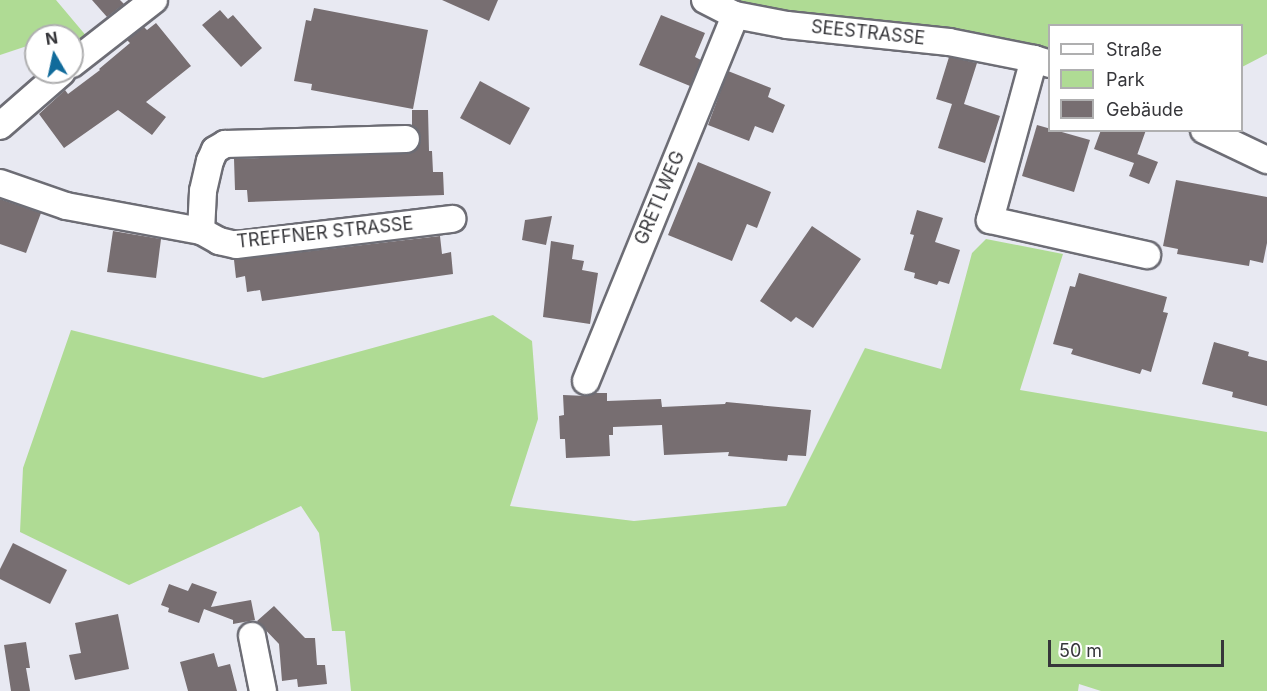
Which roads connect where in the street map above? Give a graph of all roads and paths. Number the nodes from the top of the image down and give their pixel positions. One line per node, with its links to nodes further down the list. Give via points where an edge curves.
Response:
1 (154, 0): 4 (street)
2 (705, 0): 3 (street, SEESTRASSE)
3 (735, 15): 5 (street, SEESTRASSE, via 787,25 949,42); 15 (street, GRETLWEG)
4 (84, 55)
5 (1042, 62): 14 (street, SEESTRASSE, via 990,220)
6 (48, 84): 7 (street)
7 (0, 126)
8 (1208, 132): 10 (street)
9 (406, 139): 13 (street, via 225,144 215,150 210,161 203,191)
10 (1267, 160)
11 (0, 183): 13 (street, TREFFNER STRASSE, via 98,214)
12 (452, 219): 13 (street, TREFFNER STRASSE, via 236,244 219,241)
13 (201, 231)
14 (1147, 255)
15 (586, 381)
16 (252, 636): 17 (street)
17 (263, 691)

